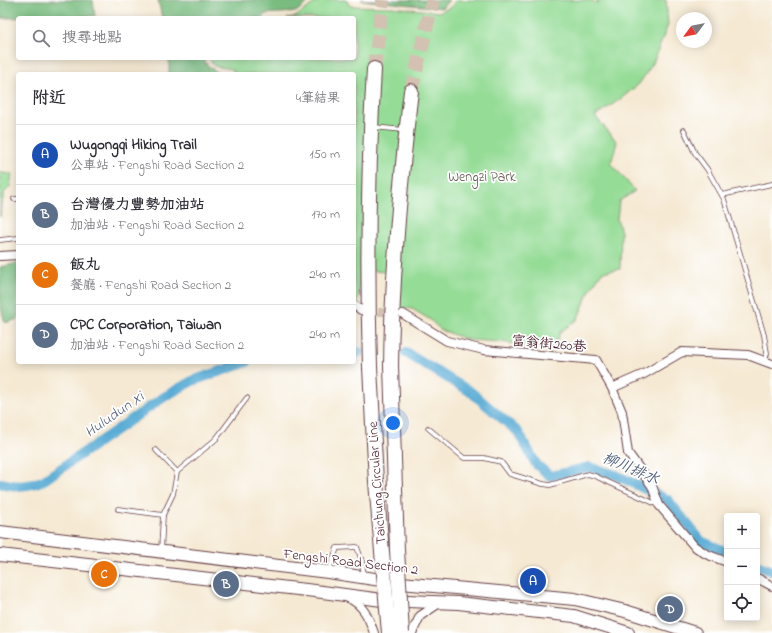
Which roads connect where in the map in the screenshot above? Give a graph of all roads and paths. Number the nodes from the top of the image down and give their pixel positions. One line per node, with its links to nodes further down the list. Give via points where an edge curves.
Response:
1 (374, 69): 3 (highway, Taichung Circular Line)
2 (411, 91): 5 (highway, Taichung Circular Line)
3 (370, 126): 5 (lane); 38 (highway, Taichung Circular Line, bridge, via 367,224 370,367 376,482)
4 (684, 130): 7 (lane, via 695,153)
5 (406, 131): 39 (highway, Taichung Circular Line, bridge, via 393,268 391,366 397,550)
6 (772, 184): 7 (lane)
7 (722, 195): 13 (lane, via 764,335)
8 (16, 238): 9 (lane)
9 (0, 240)
10 (16, 255): 11 (street)
11 (0, 256)
12 (403, 314): 14 (street, 富翁街260巷, via 447,341 484,350 596,360)
13 (768, 362): 14 (street, via 748,355 731,353 682,352 644,374)
14 (612, 388): 19 (street, via 622,412 628,453 652,486)
15 (247, 398): 18 (lane, via 216,439)
16 (428, 428): 19 (lane, via 464,458 484,458 501,462 510,474 550,485 588,474)
17 (156, 450): 18 (lane)
18 (177, 472): 21 (lane, via 173,494)
19 (659, 505): 25 (street, via 694,546)
20 (118, 509): 21 (lane)
21 (163, 515): 23 (lane)
22 (0, 532): 23 (main road, Fengshi Road Section 2)
23 (161, 552): 26 (main road, Fengshi Road Section 2)
24 (0, 555): 32 (main road)
25 (724, 561)
26 (328, 572): 27 (main road, Fengshi Road Section 2); 27 (lane, via 336,548 357,547)
27 (364, 577): 28 (main road, Fengshi Road Section 2)
28 (378, 580): 30 (main road, Fengshi Road Section 2); 33 (street)
29 (760, 580): 31 (street)
30 (401, 583): 34 (street); 42 (main road, Fengshi Road Section 2, via 575,599)
31 (772, 586)
32 (338, 594): 33 (main road); 36 (street, via 351,599 362,609)
33 (382, 600): 34 (main road); 37 (street)
34 (402, 602): 35 (main road); 39 (street)
35 (444, 602): 40 (street, via 421,614); 41 (main road, via 574,616)
36 (374, 633)
37 (382, 633)
38 (389, 633)
39 (403, 633)
40 (412, 633)
41 (628, 633)
42 (695, 633)

